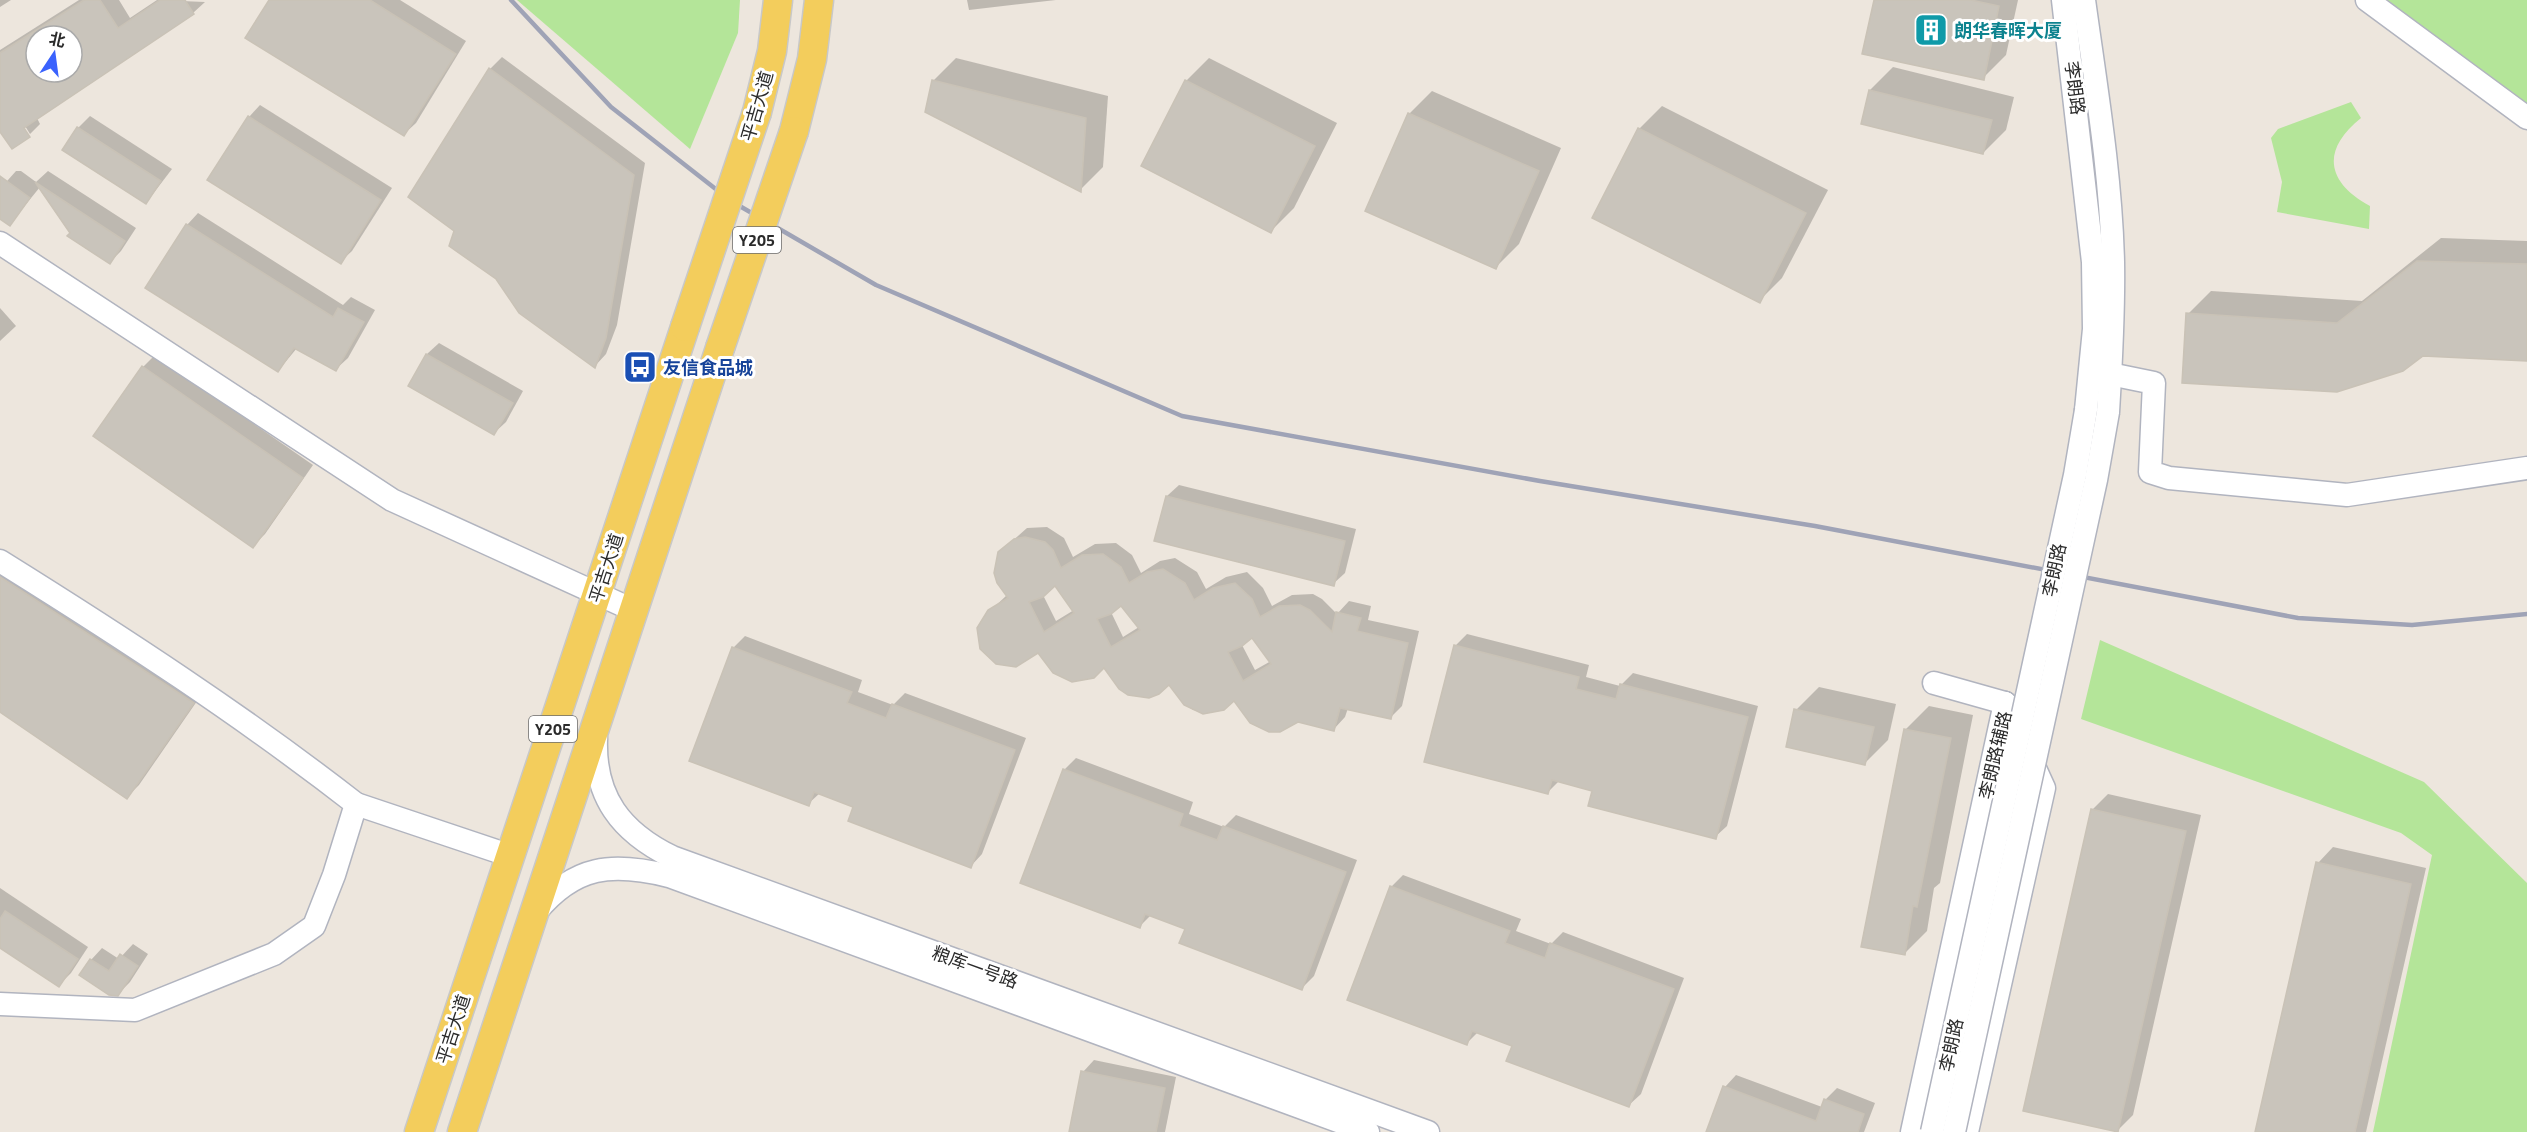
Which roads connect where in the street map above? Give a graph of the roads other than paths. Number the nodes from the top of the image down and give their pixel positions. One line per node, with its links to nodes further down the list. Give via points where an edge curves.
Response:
1 (778, 0): 12 (main road, 平吉大道 / Y205, bridge, via 772,51 757,112)
2 (819, 0): 13 (main road, Y205, bridge, via 812,59 794,131)
3 (2063, 0): 9 (street, 李朗路, via 2093,262)
4 (2085, 0): 8 (street, 李朗路, via 2102,128 2113,260)
5 (2367, 0): 6 (street)
6 (2527, 118)
7 (0, 243): 12 (street, via 392,500)
8 (2110, 374): 9 (street, 李朗路); 10 (street, via 2154,383 2150,472 2169,478 2346,495)
9 (2097, 411): 26 (street, 李朗路, bridge, via 2072,487); 27 (street, 李朗路, bridge, via 2096,480)
10 (2527, 468)
11 (0, 561): 17 (street, via 97,622 306,765)
12 (597, 596): 13 (street); 18 (main road, 平吉大道 / Y205)
13 (633, 610): 16 (main road, Y205)
14 (1934, 683): 15 (street)
15 (2005, 703): 25 (street, 李朗路辅路); 28 (street, 李朗路辅路, via 2044,788)
16 (596, 730): 19 (main road, Y205); 24 (street, 粮库一号路, via 595,758 600,785 612,809 630,830 658,850)
17 (356, 804): 18 (street); 20 (street, via 314,926 274,954 135,1010)
18 (511, 856): 21 (main road, 平吉大道 / Y205)
19 (536, 912): 22 (main road, Y205); 23 (street, 粮库一号路, via 569,881 588,872 640,868)
20 (0, 1004)
21 (419, 1132)
22 (462, 1132)
23 (1368, 1132)
24 (1428, 1132)
25 (1912, 1132)
26 (1932, 1132)
27 (1954, 1132)
28 (1967, 1132)

